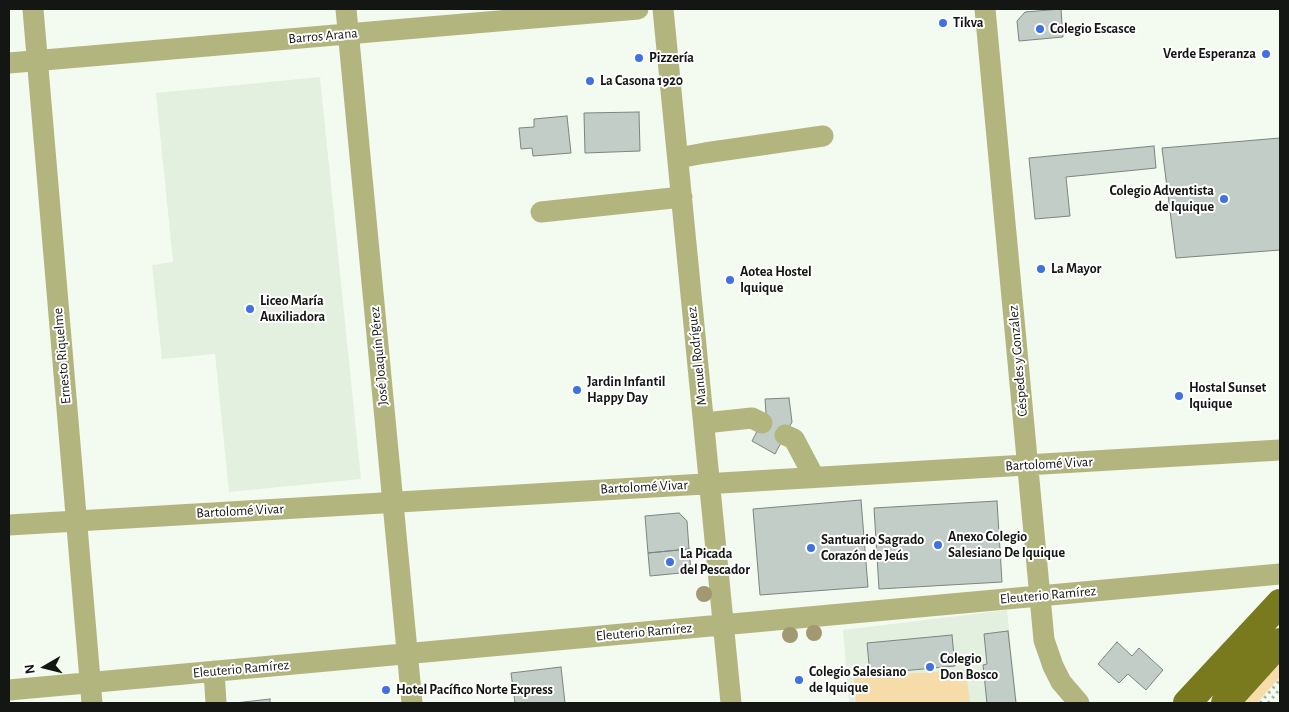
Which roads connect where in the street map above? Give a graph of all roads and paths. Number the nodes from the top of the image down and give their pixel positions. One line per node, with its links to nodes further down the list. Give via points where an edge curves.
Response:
1 (34, 9): 7 (street, Ernesto Riquelme)
2 (346, 9): 6 (street, José Joaquín Pérez)
3 (638, 9): 6 (street, Barros Arana)
4 (663, 9): 10 (street, Manuel Rodríguez)
5 (985, 9): 17 (street, Céspedes y González)
6 (349, 34): 7 (street, Barros Arana); 20 (street, José Joaquín Pérez)
7 (38, 60): 8 (street, Barros Arana); 21 (street, Ernesto Riquelme)
8 (9, 63)
9 (824, 136): 10 (street)
10 (678, 158): 11 (street, Manuel Rodríguez)
11 (682, 197): 12 (street); 14 (street, Manuel Rodríguez)
12 (542, 212)
13 (762, 423): 14 (street, via 752,418)
14 (704, 424): 19 (street, Manuel Rodríguez)
15 (785, 435): 18 (street, via 794,439)
16 (1280, 450): 17 (street, Bartolomé Vivar)
17 (1028, 465): 18 (street, Bartolomé Vivar); 24 (street, Céspedes y González)
18 (814, 477): 19 (street, Bartolomé Vivar)
19 (710, 484): 20 (street, Bartolomé Vivar); 26 (street, Manuel Rodríguez)
20 (393, 502): 21 (street, Bartolomé Vivar); 28 (street, José Joaquín Pérez)
21 (76, 521): 22 (street, Bartolomé Vivar); 33 (street, Ernesto Riquelme)
22 (9, 525)
23 (1280, 574): 24 (street, Eleuterio Ramírez)
24 (1040, 596): 26 (street, Eleuterio Ramírez); 37 (street, Céspedes y González, via 1048,654 1061,682)
25 (1280, 603): 38 (main road)
26 (724, 625): 28 (street, Eleuterio Ramírez); 36 (street, Manuel Rodríguez)
27 (1280, 642): 39 (main road)
28 (407, 654): 29 (street, Eleuterio Ramírez); 35 (street, José Joaquín Pérez)
29 (214, 671): 33 (street, Eleuterio Ramírez); 34 (street)
30 (1280, 680): 40 (path)
31 (1280, 689): 41 (path)
32 (9, 690): 33 (street, Eleuterio Ramírez)
33 (92, 693)
34 (216, 703)
35 (412, 703)
36 (732, 703)
37 (1079, 703)
38 (1187, 703)
39 (1225, 703)
40 (1260, 703)
41 (1268, 703)

